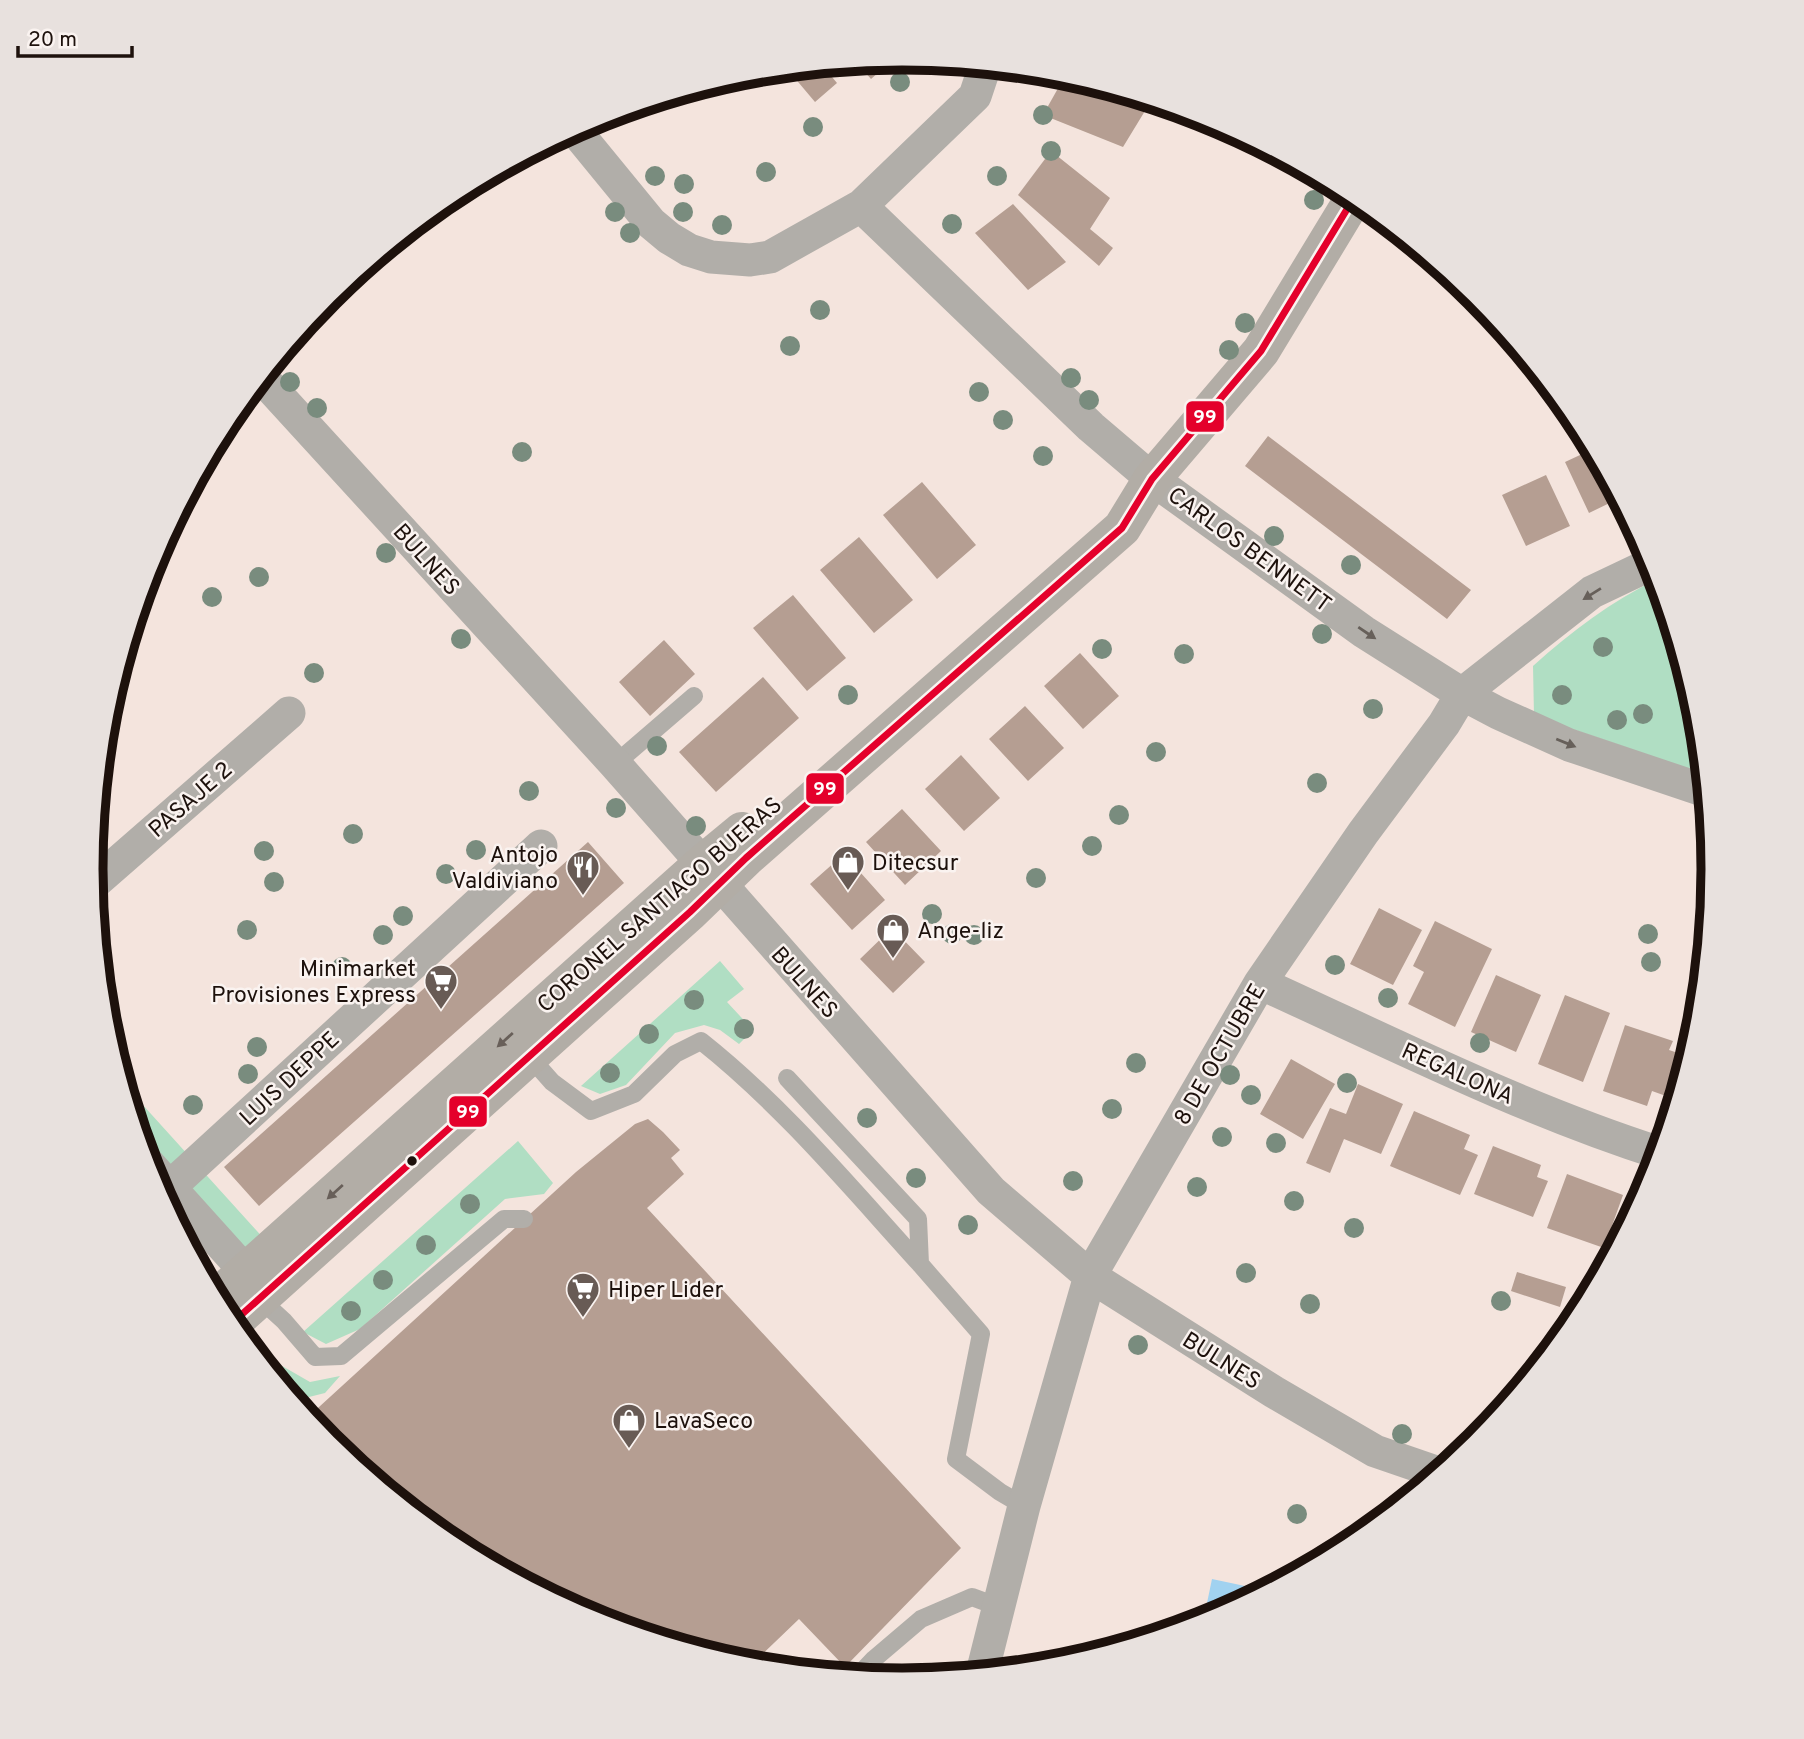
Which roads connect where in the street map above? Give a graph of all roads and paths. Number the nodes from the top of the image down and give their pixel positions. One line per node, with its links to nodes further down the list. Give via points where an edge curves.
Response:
1 (982, 75): 3 (street, via 975,96)
2 (581, 138): 3 (street, via 651,223 689,250 711,257 770,257)
3 (861, 206): 6 (street, CARLOS BENNETT, via 1091,427)
4 (1348, 207): 6 (main road, via 1261,351)
5 (267, 384): 11 (street, BULNES)
6 (1152, 479): 8 (street, CARLOS BENNETT, one-way to 8, via 1364,632); 14 (main road, CORONEL SANTIAGO BUERAS, via 1113,521)
7 (1642, 568): 8 (street, 8 DE OCTUBRE, one-way to 8, via 1592,592)
8 (1462, 694): 12 (street, CARLOS BENNETT, one-way to 12, via 1569,745); 16 (street, 8 DE OCTUBRE)
9 (694, 696): 11 (lane)
10 (289, 713): 15 (street, PASAJE 2)
11 (615, 764): 14 (street, BULNES)
12 (1697, 788)
13 (541, 846): 20 (street, LUIS DEPPE)
14 (710, 874): 17 (main road, CORONEL SANTIAGO BUERAS); 24 (street, BULNES, via 991,1191); 25 (main road, CORONEL SANTIAGO BUERAS, one-way to 25)
15 (102, 877)
16 (1260, 983): 19 (street, REGALONA, via 1486,1087); 24 (street, 8 DE OCTUBRE)
17 (529, 1056): 23 (lane, via 552,1082 591,1111 634,1094 675,1054 701,1041 737,1069 800,1132); 25 (main road, CORONEL SANTIAGO BUERAS)
18 (787, 1078): 23 (lane, via 918,1219)
19 (1650, 1150)
20 (169, 1188)
21 (175, 1202): 25 (street)
22 (524, 1219): 25 (lane, via 504,1219 341,1356 315,1357)
23 (920, 1264): 29 (lane, via 981,1334 956,1459)
24 (1090, 1276): 28 (street, BULNES, via 1376,1451); 29 (street, 8 DE OCTUBRE)
25 (253, 1285): 26 (main road, CORONEL SANTIAGO BUERAS); 27 (main road, CORONEL SANTIAGO BUERAS)
26 (226, 1295)
27 (237, 1313)
28 (1429, 1471)
29 (1024, 1506): 30 (street, 8 DE OCTUBRE)
30 (999, 1607): 31 (street, 8 DE OCTUBRE); 32 (lane, via 972,1597 921,1619)
31 (984, 1664)
32 (866, 1668)

